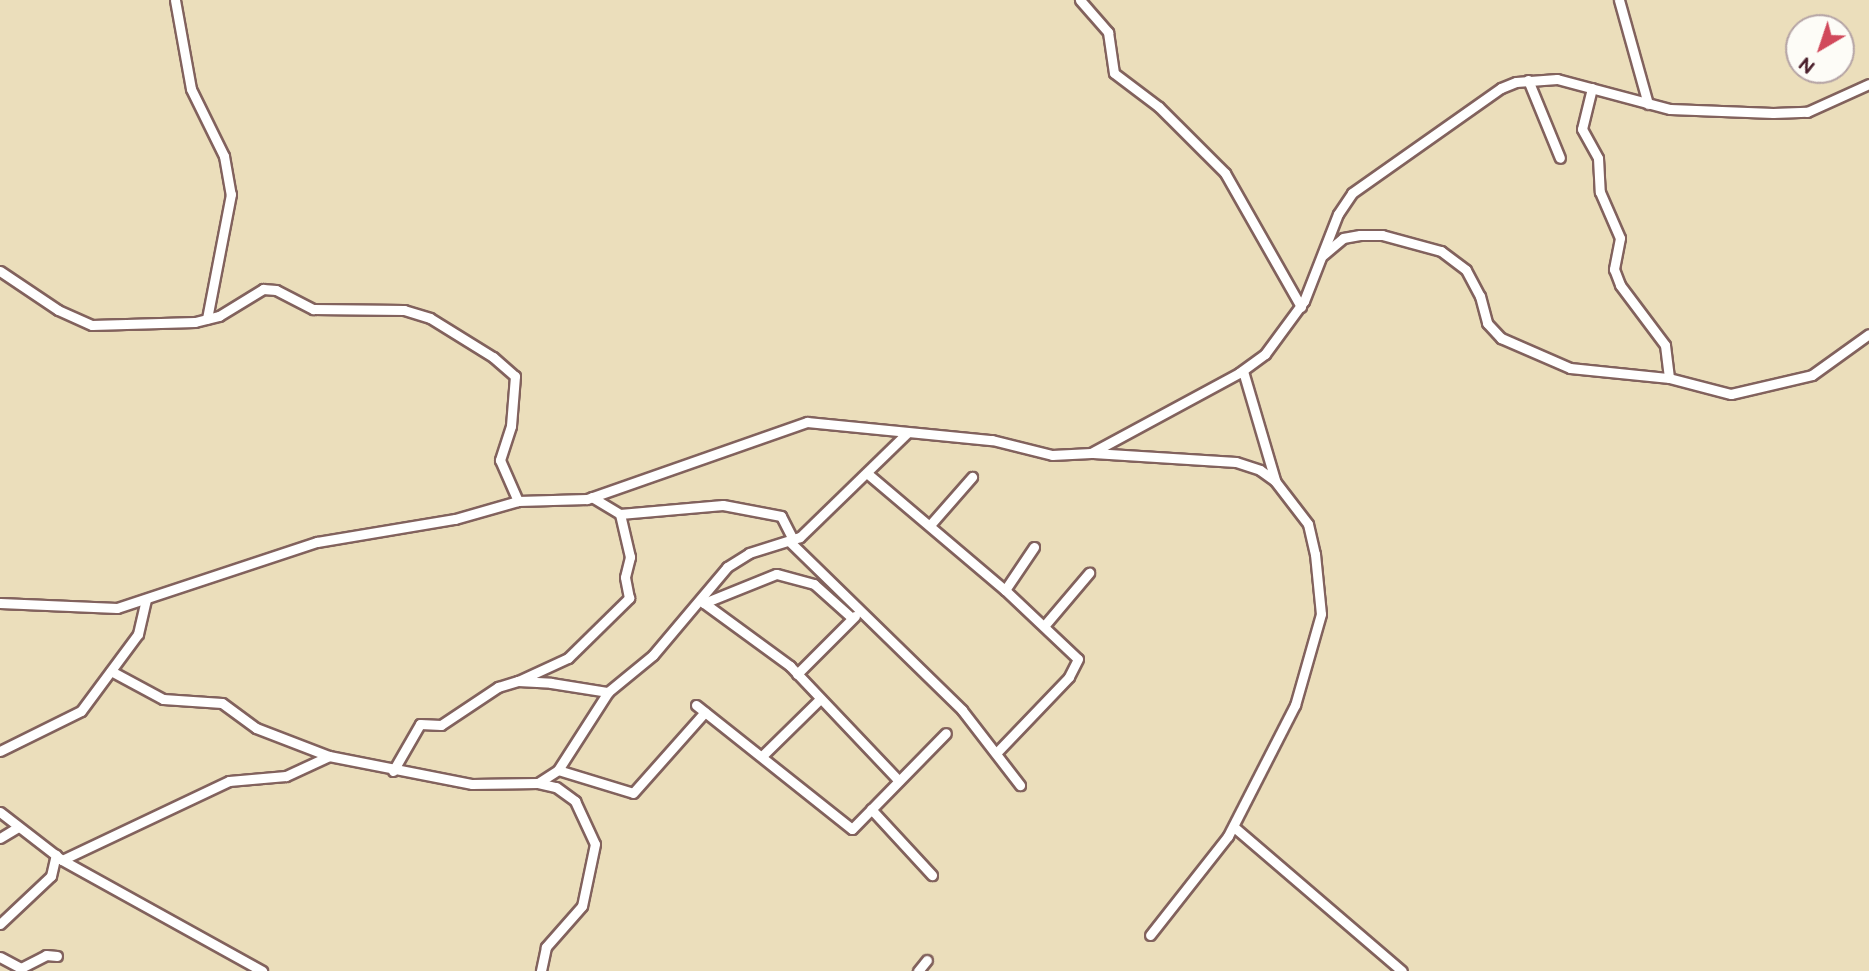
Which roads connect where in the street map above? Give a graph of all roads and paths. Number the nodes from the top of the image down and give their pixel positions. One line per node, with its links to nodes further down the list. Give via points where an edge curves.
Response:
1 (175, 0): 12 (street, via 191,89 224,156 231,194)
2 (1080, 0): 11 (street, via 1108,32 1114,72 1158,107 1225,173)
3 (1619, 0): 7 (street)
4 (1528, 80): 6 (street, via 1564,80); 8 (street); 9 (street, via 1495,92 1361,184 1338,214)
5 (1869, 84): 7 (street, via 1804,113 1693,111)
6 (1592, 88): 7 (street); 15 (street, via 1582,128 1598,158 1600,192 1620,238 1614,269 1620,285 1665,345)
7 (1648, 104)
8 (1560, 158)
9 (1322, 257): 11 (street); 15 (street, via 1343,238 1360,234 1382,235 1441,251 1466,270 1487,323 1502,338 1570,368)
10 (0, 271): 12 (street, via 83,324 158,327)
11 (1301, 307): 14 (street, via 1278,342)
12 (207, 319): 22 (street, via 250,294 271,289 313,309 404,310 430,318 515,376 511,426 500,460)
13 (1869, 334): 15 (street, via 1812,375 1754,391 1731,394)
14 (1243, 371): 17 (street); 20 (street)
15 (1669, 378)
16 (906, 434): 17 (street, via 992,440 1052,455); 18 (street); 21 (street, via 847,423 807,422)
17 (1091, 453): 20 (street, via 1236,462)
18 (868, 474): 24 (street); 25 (street)
19 (972, 477): 24 (street)
20 (1275, 481): 54 (street, via 1312,536 1321,614 1295,705)
21 (592, 497): 22 (street); 23 (street)
22 (518, 501): 29 (street, via 455,519 317,542)
23 (620, 514): 25 (street, via 723,505 781,516); 36 (street, via 630,557 626,604 568,658)
24 (930, 525): 28 (street)
25 (791, 541): 31 (street); 37 (street, via 749,553 727,567 642,667)
26 (1034, 547): 28 (street)
27 (1089, 573): 33 (street)
28 (1004, 590): 33 (street)
29 (146, 600): 30 (street, via 117,608); 34 (street, via 138,634)
30 (0, 603)
31 (861, 611): 32 (street); 43 (street, via 962,710)
32 (852, 618): 35 (street); 35 (street, via 814,584 776,574 704,603)
33 (1044, 626): 43 (street, via 1070,649 1078,659 1076,665)
34 (111, 671): 42 (street, via 73,717); 44 (street, via 163,699 226,705 256,728)
35 (797, 674): 38 (street)
36 (518, 681): 37 (street); 47 (street, via 498,687 441,725 420,724)
37 (608, 692): 46 (street)
38 (820, 699): 45 (street); 48 (street)
39 (696, 705): 40 (street)
40 (705, 712): 45 (street); 46 (street, via 633,793)
41 (946, 733): 48 (street)
42 (0, 751)
43 (997, 752): 50 (street)
44 (329, 756): 47 (street); 56 (street, via 286,776 229,781)
45 (762, 756): 51 (street, via 849,828)
46 (558, 770): 49 (street)
47 (393, 771): 49 (street, via 495,787)
48 (899, 781): 51 (street)
49 (538, 783): 65 (street, via 556,787 575,801 595,844 582,906 546,947)
50 (1020, 785)
51 (871, 809): 57 (street)
52 (0, 812): 53 (street)
53 (18, 827): 55 (street); 56 (street)
54 (1234, 827): 59 (street); 63 (street)
55 (0, 838)
56 (59, 858): 58 (street, via 51,876); 64 (street)
57 (932, 875)
58 (0, 924)
59 (1150, 935)
60 (57, 956): 61 (street, via 46,954 21,968)
61 (0, 957)
62 (927, 960): 66 (street)
63 (1396, 969)
64 (262, 971)
65 (541, 971)
66 (918, 971)

